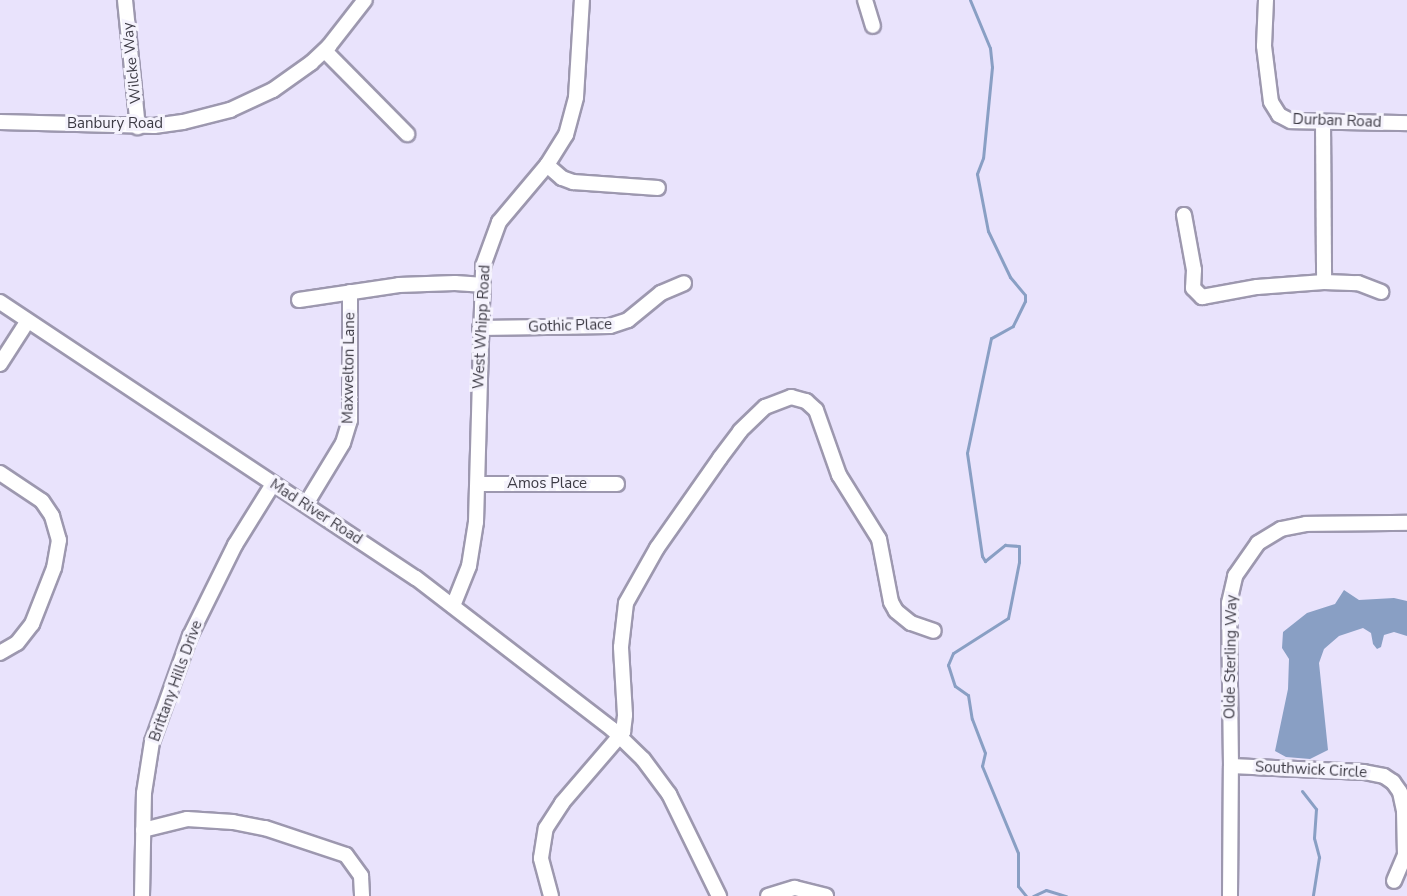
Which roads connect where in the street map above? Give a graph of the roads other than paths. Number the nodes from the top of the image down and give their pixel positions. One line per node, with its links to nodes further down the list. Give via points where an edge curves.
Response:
1 (125, 0): 11 (street, Wilcke Way)
2 (365, 0): 7 (street, Banbury Road)
3 (582, 0): 13 (street, West Whipp Road, via 580,58 571,122)
4 (865, 0): 6 (street)
5 (1266, 0): 9 (street, Durban Road, via 1264,46 1274,110 1291,121)
6 (873, 26)
7 (325, 51): 11 (street, Banbury Road, via 273,90 230,110 183,122); 12 (street)
8 (0, 122): 11 (street, Banbury Road)
9 (1323, 123): 10 (street, Durban Road); 16 (street)
10 (1407, 123)
11 (138, 126)
12 (407, 134)
13 (547, 165): 14 (street, via 573,182); 18 (street, West Whipp Road, via 499,222 487,250)
14 (658, 188)
15 (1184, 215): 16 (street, via 1194,270 1193,288 1202,297 1257,287)
16 (1324, 282): 20 (street, via 1358,283)
17 (684, 283): 24 (street, Gothic Place, via 661,293 628,320 610,326)
18 (481, 285): 19 (street, via 399,285); 24 (street, West Whipp Road)
19 (350, 292): 21 (street); 30 (street, Maxwelton Lane, via 350,420 343,444)
20 (1381, 292)
21 (299, 300)
22 (0, 302): 23 (street, Mad River Road)
23 (27, 322): 25 (street); 27 (street, Mad River Road)
24 (480, 328): 28 (street, West Whipp Road)
25 (0, 364)
26 (0, 473): 34 (street, via 42,501 52,516 59,540 54,568 28,630 17,643)
27 (273, 484): 30 (street, Mad River Road); 37 (street, Brittany Hills Drive, via 218,578 190,636 152,742 145,779)
28 (478, 484): 29 (street, Amos Place); 32 (street, West Whipp Road, via 469,566)
29 (617, 484)
30 (306, 504): 32 (street, Mad River Road)
31 (1407, 523): 36 (street, Olde Sterling Way, via 1293,526 1270,535 1245,559 1235,576 1229,603)
32 (453, 606): 35 (street, Mad River Road)
33 (934, 631): 35 (street, via 903,618 891,602 879,539 839,475 816,410 799,398 782,399 765,407 740,431 633,587 622,623 620,669 625,715)
34 (0, 653)
35 (620, 737): 41 (street, via 562,803 546,828 541,858); 42 (street, Mad River Road, via 643,759 669,794)
36 (1232, 766): 38 (street, Southwick Circle, via 1364,772 1393,782 1404,811 1405,855); 45 (street, Olde Sterling Way)
37 (143, 830): 39 (street, Brittany Hills Drive); 40 (street, via 187,819 233,822 275,831 346,855 361,876)
38 (1394, 881)
39 (142, 896)
40 (362, 896)
41 (551, 896)
42 (719, 896)
43 (768, 896): 44 (street, via 795,888)
44 (825, 896)
45 (1230, 896)

